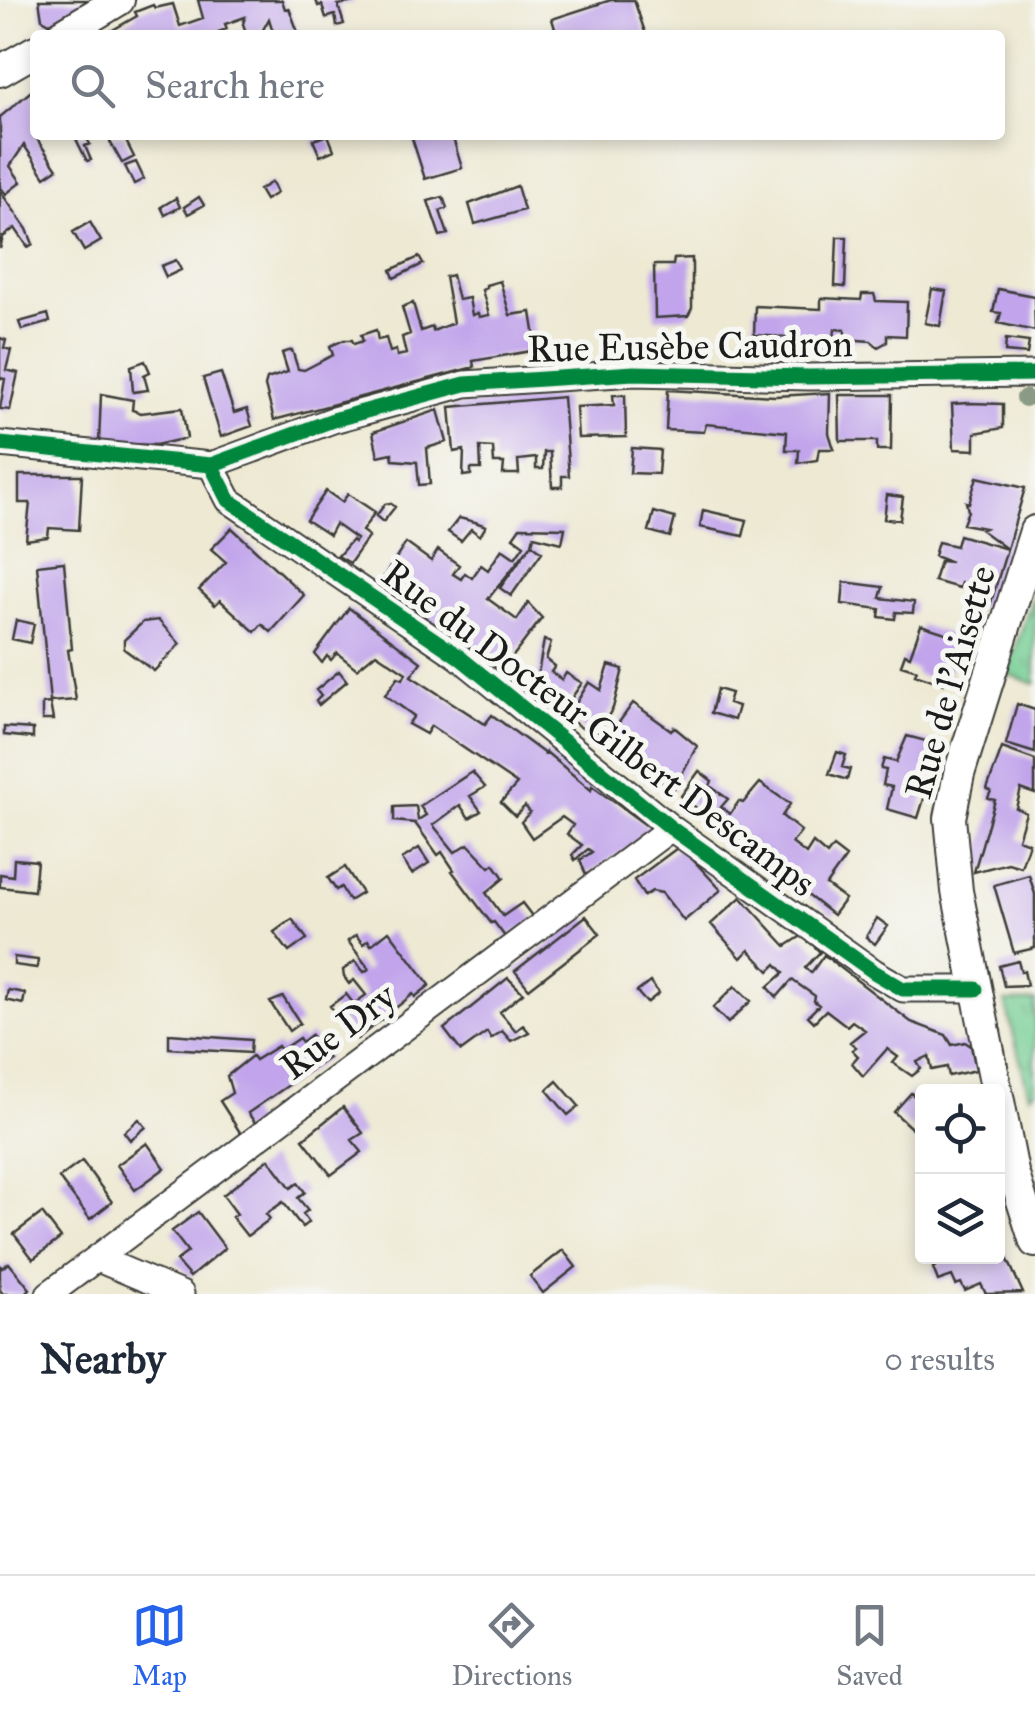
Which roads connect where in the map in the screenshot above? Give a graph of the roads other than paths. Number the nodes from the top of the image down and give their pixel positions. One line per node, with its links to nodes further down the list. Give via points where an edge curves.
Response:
1 (119, 0): 2 (street)
2 (69, 30)
3 (30, 53): 4 (street)
4 (0, 72)
5 (1035, 374): 7 (street, Rue Eusèbe Caudron, via 634,373 465,384 332,420)
6 (0, 444): 7 (street, Rue Eusèbe Caudron)
7 (211, 465): 9 (street, Rue du Docteur Gilbert Descamps, via 229,500 458,656)
8 (1035, 531): 10 (street, Rue de l'Aisette, via 950,818 956,891)
9 (672, 828): 10 (street, Rue du Docteur Gilbert Descamps, via 903,989); 14 (street, Rue Dry)
10 (976, 989): 11 (street, Rue de l'Aisette)
11 (995, 1084)
12 (1005, 1133): 13 (street, Rue de l'Aisette)
13 (1035, 1242)
14 (98, 1259): 15 (street, Rue Dry); 16 (street)
15 (49, 1294)
16 (181, 1294)

